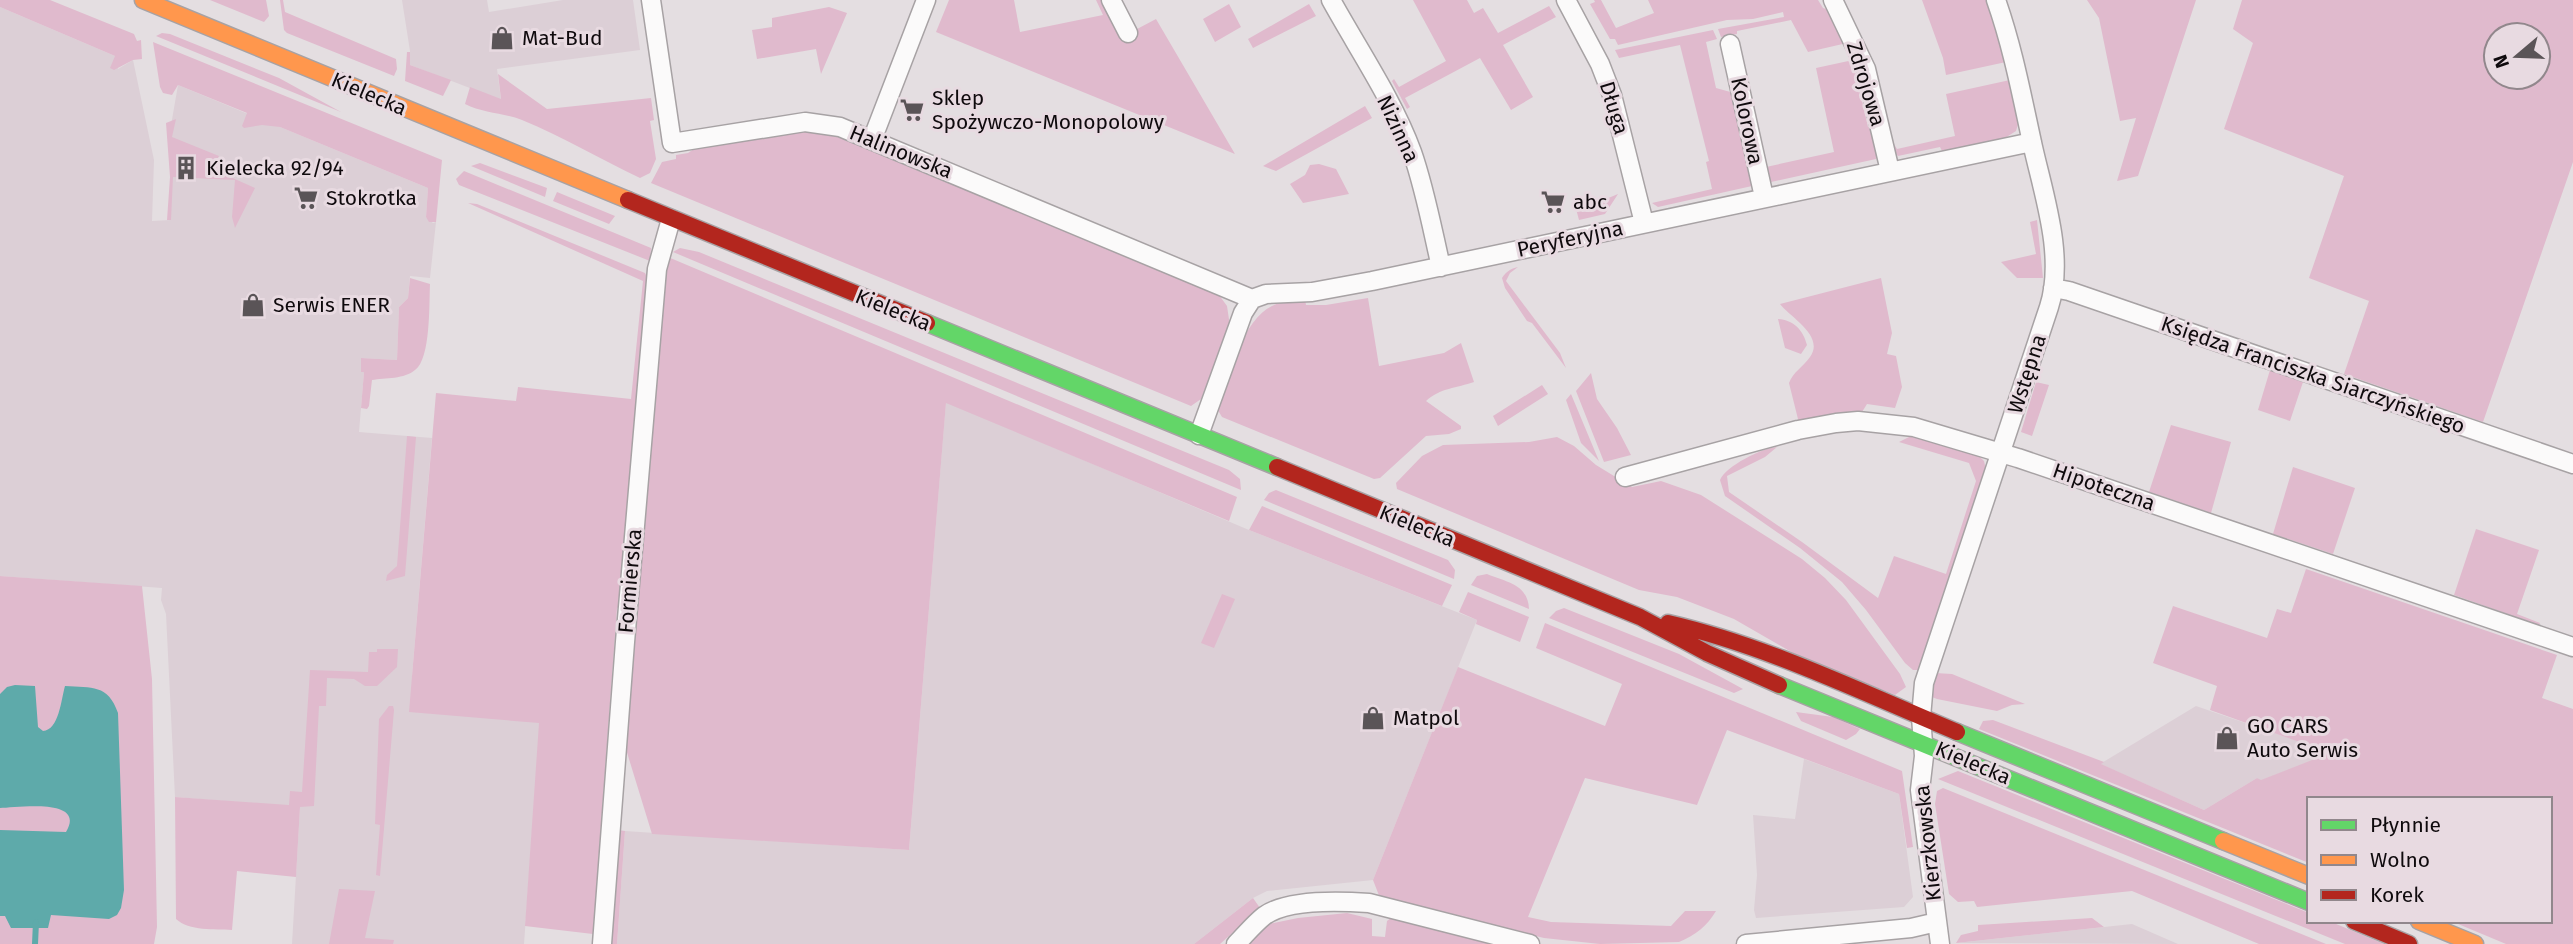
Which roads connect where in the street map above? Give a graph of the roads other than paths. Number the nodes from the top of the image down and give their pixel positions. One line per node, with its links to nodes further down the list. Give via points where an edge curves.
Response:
1 (650, 0): 11 (street, Halinowska, via 672,143 805,122 829,124)
2 (926, 0): 11 (street)
3 (1111, 0): 9 (street)
4 (1331, 0): 17 (street, Nizinna, via 1411,150)
5 (1566, 0): 16 (street, Długa, via 1612,95)
6 (1833, 0): 13 (street, Zdrojowa, via 1866,69)
7 (1996, 0): 12 (street, Wstępna)
8 (143, 1): 15 (main road, Kielecka)
9 (1128, 33)
10 (1730, 44): 14 (street, Kolorowa)
11 (872, 139): 19 (street, Halinowska)
12 (2032, 142): 13 (street, Peryferyjna); 18 (street, Wstępna, via 2052,243)
13 (1890, 171): 14 (street, Peryferyjna)
14 (1764, 197): 16 (street, Peryferyjna)
15 (671, 219): 20 (main road, Kielecka); 33 (street, Formierska, via 657,269)
16 (1644, 223): 17 (street, Peryferyjna)
17 (1441, 267): 19 (street, Peryferyjna)
18 (2053, 288): 21 (street, Wstępna); 22 (street, Księdza Franciszka Siarczyńskiego)
19 (1252, 299): 20 (street)
20 (1199, 435): 24 (main road, Kielecka)
21 (2000, 454): 23 (street, Hipoteczna, via 1914,427 1858,421 1798,430); 25 (street, Hipoteczna); 26 (street, Wstępna, via 1927,672)
22 (2573, 464)
23 (1625, 477)
24 (1640, 617): 26 (main road, Kielecka, via 1703,631); 27 (main road, Kielecka, via 1778,685)
25 (2573, 648)
26 (1920, 717): 27 (street, Wstępna); 28 (main road, Kielecka)
27 (1924, 743): 29 (main road, Kielecka); 30 (street, Kierzkowska, via 1920,790)
28 (2307, 875)
29 (2307, 901)
30 (1937, 922): 36 (street); 37 (street, Kierzkowska)
31 (2359, 923): 38 (main road)
32 (2424, 923): 39 (main road)
33 (603, 944)
34 (1236, 944): 35 (street, via 1272,912 1304,904 1350,902)
35 (1531, 944)
36 (1745, 944)
37 (1940, 944)
38 (2409, 944)
39 (2474, 944)

